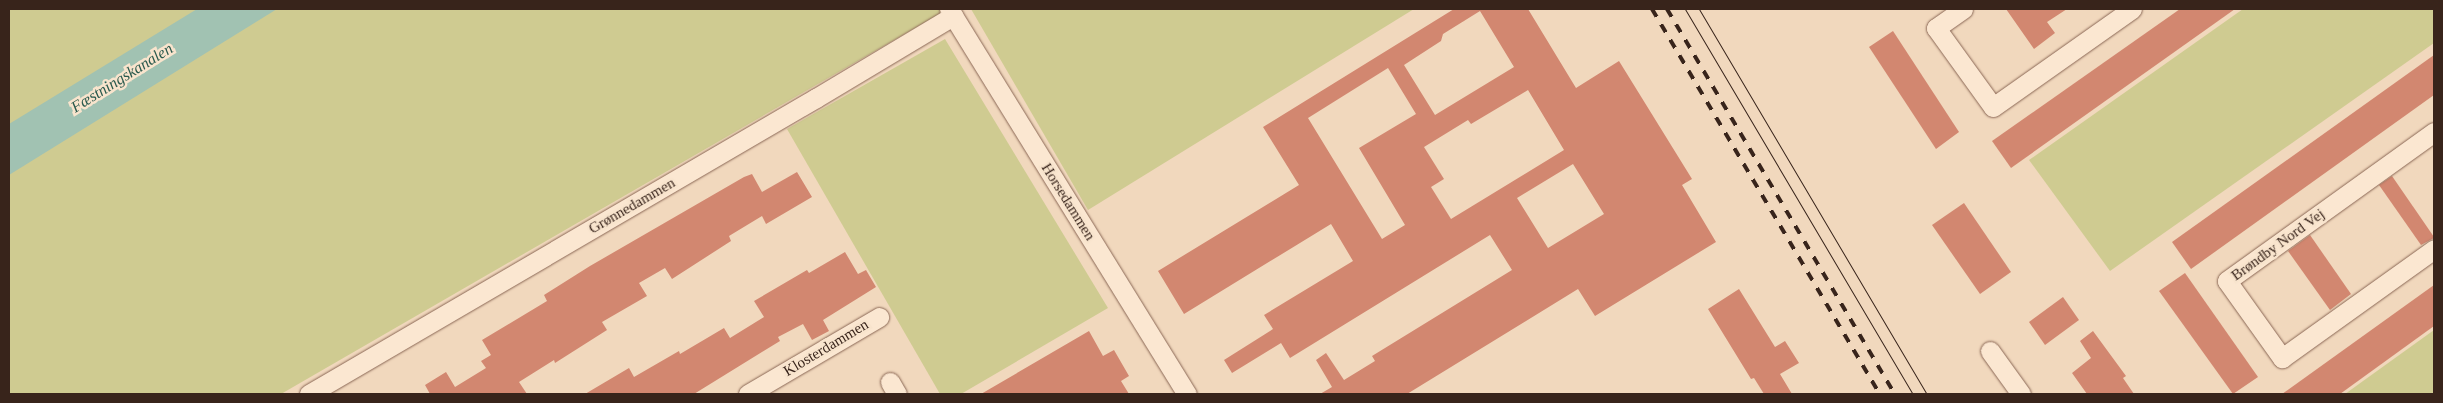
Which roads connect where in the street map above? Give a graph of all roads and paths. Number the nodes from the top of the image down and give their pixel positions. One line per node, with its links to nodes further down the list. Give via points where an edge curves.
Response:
1 (1963, 9): 2 (street, via 1936,28 1992,107)
2 (2132, 9)
3 (951, 12): 8 (street, Horsedammen); 9 (street, Grønnedammen)
4 (2434, 132): 5 (street, Brøndby Nord Vej, via 2226,281 2282,358)
5 (2434, 248)
6 (879, 317): 10 (street, Klosterdammen)
7 (1990, 351): 11 (street)
8 (1184, 393)
9 (310, 394)
10 (748, 394)
11 (2021, 394)

